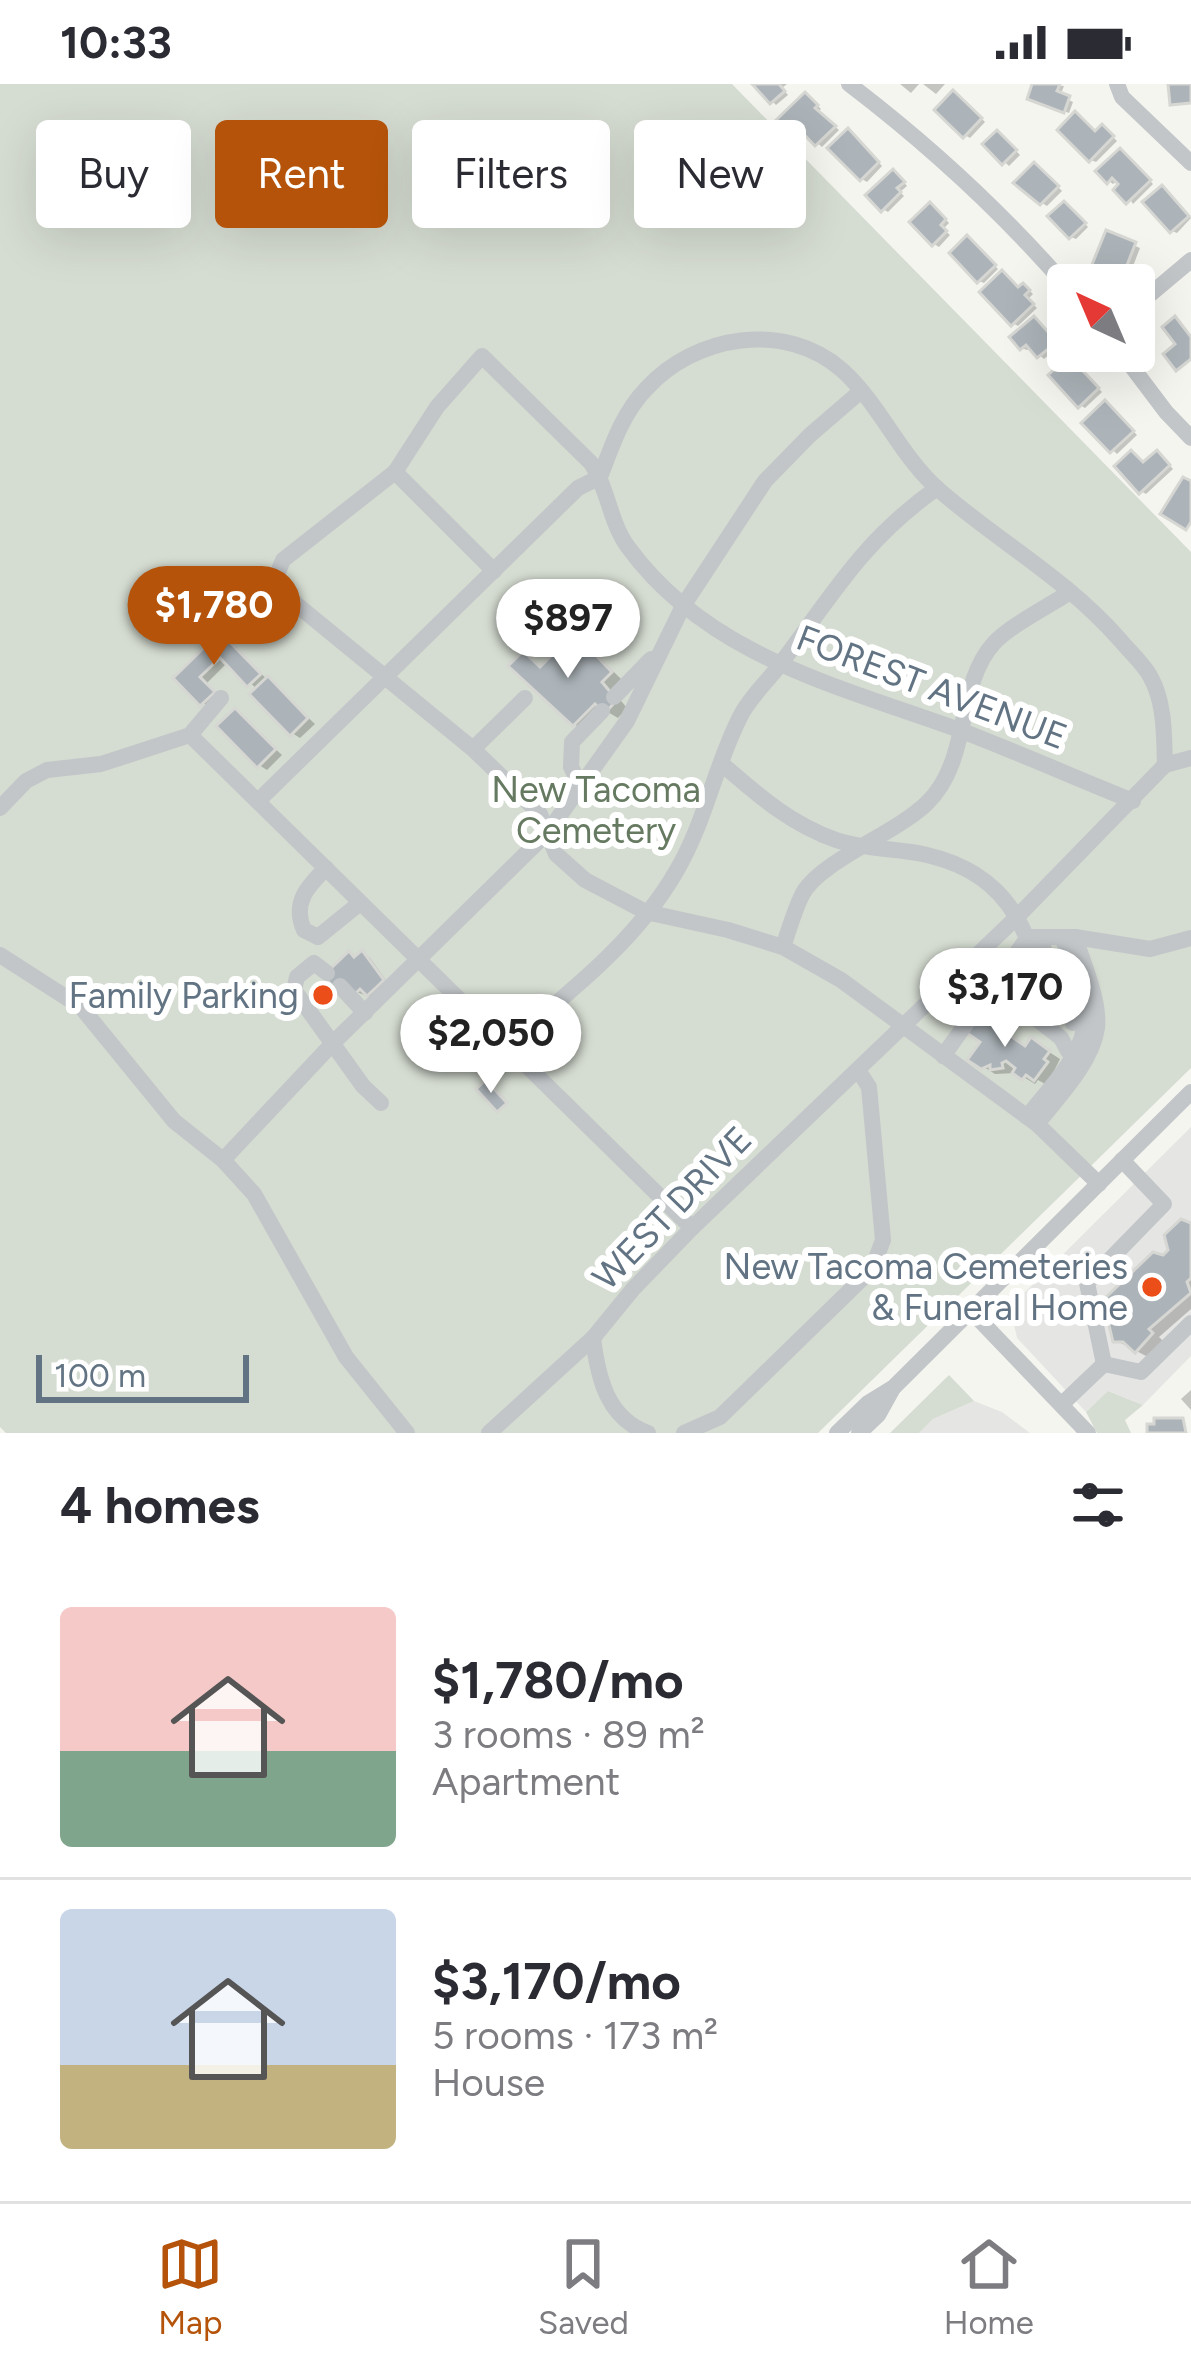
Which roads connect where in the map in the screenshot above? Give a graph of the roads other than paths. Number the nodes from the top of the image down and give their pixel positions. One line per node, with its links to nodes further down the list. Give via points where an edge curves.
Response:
1 (849, 84): 5 (street, via 974,189)
2 (1117, 84): 3 (street)
3 (1191, 163)
4 (1191, 260): 6 (street)
5 (1047, 266)
6 (1155, 290)
7 (1136, 372): 9 (street)
8 (861, 391): 11 (street, via 816,350 764,338 704,347 645,389 618,428); 12 (street); 15 (street, via 766,481)
9 (1191, 438)
10 (395, 472): 11 (street, FOREST AVENUE, via 482,356); 13 (street); 18 (street, via 283,560 276,577 280,592)
11 (600, 477): 13 (street, via 578,488); 15 (street, FOREST AVENUE, via 626,544)
12 (937, 488): 14 (street); 17 (street, via 849,566)
13 (494, 571): 18 (street)
14 (1070, 592): 21 (street, via 993,644 973,685); 26 (street, via 1150,675)
15 (682, 605): 16 (street); 17 (street, FOREST AVENUE)
16 (666, 644): 27 (street); 27 (street, via 572,742)
17 (779, 665): 21 (street, FOREST AVENUE); 25 (street, via 743,711)
18 (384, 678): 23 (street); 28 (street)
19 (221, 698): 22 (street)
20 (524, 698): 23 (street)
21 (964, 732): 29 (street, FOREST AVENUE); 32 (street, via 927,803)
22 (190, 735): 28 (street); 30 (street, via 101,764 47,770)
23 (472, 748): 31 (street, via 540,814)
24 (1191, 758): 26 (street)
25 (722, 764): 32 (street, via 778,813); 35 (street, via 675,874)
26 (1166, 765): 29 (street, WEST DRIVE)
27 (581, 787): 31 (street)
28 (258, 801): 33 (street)
29 (1133, 801): 36 (street, WEST DRIVE)
30 (0, 808)
31 (548, 832): 35 (street, via 556,854 585,880); 41 (street)
32 (861, 847): 36 (street, via 962,867 992,883); 39 (street, via 803,891)
33 (326, 868): 34 (street); 34 (street, via 300,901 304,930 318,937)
34 (360, 903): 41 (street)
35 (646, 912): 39 (street); 47 (street, via 601,965)
36 (1018, 916): 38 (street); 44 (street, WEST DRIVE)
37 (1191, 938): 38 (street, via 1150,950)
38 (1040, 942): 42 (street); 45 (street); 45 (street, via 1016,976); 45 (street, via 1072,978 1079,1027); 52 (street, via 1090,986 1097,1028 1087,1054)
39 (783, 947): 44 (street)
40 (0, 955): 53 (street, via 81,1007 174,1121)
41 (418, 962): 43 (street); 47 (street)
42 (993, 985): 45 (street); 48 (street)
43 (365, 1012): 46 (street); 46 (street, via 314,963 297,977 294,990)
44 (902, 1028): 48 (street); 49 (street, WEST DRIVE)
45 (1047, 1028): 52 (street)
46 (334, 1042): 51 (street); 53 (street)
47 (504, 1047): 56 (street)
48 (943, 1056): 52 (street)
49 (858, 1070): 56 (street, WEST DRIVE); 66 (street, via 869,1087 883,1240 872,1269 720,1417)
50 (1191, 1092): 54 (street)
51 (381, 1103)
52 (1030, 1119): 55 (street)
53 (223, 1160): 63 (street, via 254,1195 346,1357)
54 (1122, 1160): 55 (street); 60 (street, via 1164,1204 1087,1283)
55 (1099, 1184): 57 (street)
56 (692, 1228): 59 (street, WEST DRIVE)
57 (970, 1311): 61 (street); 62 (street)
58 (1191, 1323): 60 (street, via 1142,1372)
59 (593, 1338): 64 (street, WEST DRIVE); 65 (street, via 608,1401)
60 (1104, 1364): 62 (street)
61 (894, 1388): 67 (street); 68 (street)
62 (1062, 1404): 69 (street)
63 (407, 1433)
64 (489, 1433)
65 (648, 1433)
66 (685, 1433)
67 (837, 1433)
68 (860, 1433)
69 (1088, 1433)

